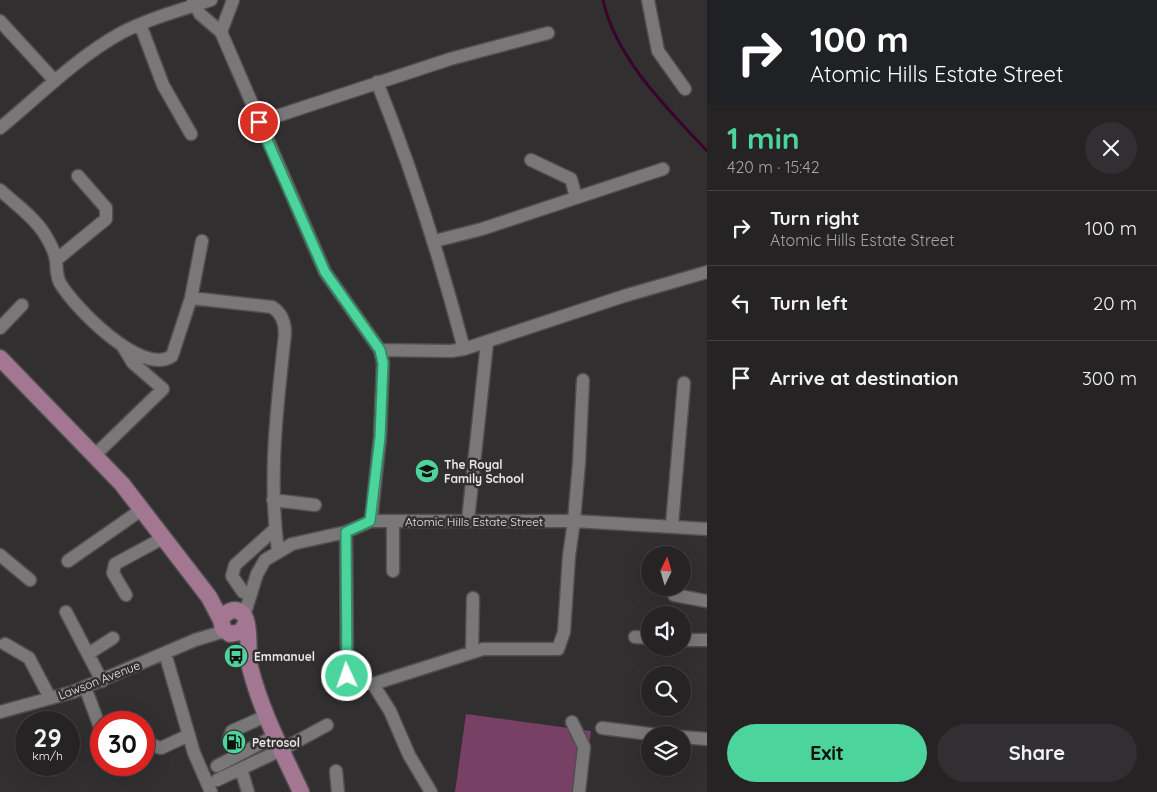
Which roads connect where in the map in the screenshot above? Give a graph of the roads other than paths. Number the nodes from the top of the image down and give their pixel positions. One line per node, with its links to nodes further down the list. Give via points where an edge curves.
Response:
1 (211, 0): 4 (street)
2 (233, 0): 7 (street)
3 (648, 0): 11 (street, via 658,51)
4 (194, 3): 6 (street); 7 (street, via 200,14)
5 (0, 22): 9 (street)
6 (140, 24): 9 (street, via 105,43); 14 (street, via 163,85)
7 (221, 32): 12 (street)
8 (548, 33): 10 (street)
9 (55, 82): 13 (street)
10 (377, 82): 12 (street); 20 (street)
11 (686, 89)
12 (259, 122): 30 (street, via 325,272)
13 (0, 128)
14 (191, 134)
15 (531, 160): 19 (street, via 571,179)
16 (664, 169): 19 (street)
17 (78, 176): 22 (street, via 106,208 106,219)
18 (0, 190): 22 (street, via 43,232)
19 (576, 197): 20 (street, via 482,229)
20 (435, 241): 29 (street)
21 (202, 242): 24 (street)
22 (56, 260): 28 (street, via 57,276 71,300 91,321)
23 (707, 272): 27 (street, via 624,296)
24 (191, 298): 28 (street, via 172,356 159,361); 35 (street, via 267,306 281,316 284,334)
25 (22, 305): 26 (street)
26 (0, 328)
27 (487, 343): 29 (street); 38 (street)
28 (122, 345): 34 (street, via 133,363 163,389)
29 (464, 349): 30 (street, via 442,352)
30 (380, 350): 39 (street, via 383,363 380,437)
31 (0, 358): 34 (main road)
32 (583, 380): 40 (street)
33 (684, 383): 42 (street)
34 (95, 455): 37 (main road)
35 (273, 500): 36 (street); 43 (street)
36 (315, 505)
37 (141, 510): 46 (main road); 51 (street)
38 (468, 520): 40 (street, Atomic Hills Estate Street); 41 (street, Atomic Hills Estate Street)
39 (370, 521): 41 (street, Atomic Hills Estate Street); 45 (street, Atomic Hills Estate Street)
40 (574, 521): 42 (street, Atomic Hills Estate Street); 68 (street, via 564,632 558,650)
41 (393, 522): 52 (street)
42 (672, 525): 44 (street, Atomic Hills Estate Street)
43 (275, 529): 47 (street); 48 (street)
44 (707, 529)
45 (346, 532): 48 (street, Atomic Hills Estate Street, via 309,539); 72 (street, via 347,676 351,682)
46 (163, 538): 56 (street, via 115,564 114,573); 61 (main road)
47 (251, 550): 50 (street); 55 (street, via 232,571)
48 (278, 551): 50 (street, Atomic Hills Estate Street)
49 (0, 555): 54 (street)
50 (265, 560): 53 (street, Atomic Hills Estate Street)
51 (68, 561)
52 (392, 571)
53 (257, 574): 55 (street, Atomic Hills Estate Street); 61 (street, Atomic Hills Estate Street)
54 (30, 580)
55 (243, 592): 61 (street, Atomic Hills Estate Street)
56 (126, 595)
57 (679, 596): 59 (street)
58 (472, 598): 68 (street)
59 (707, 602)
60 (66, 612): 70 (street)
61 (231, 621): 69 (street, Lawson Avenue); 77 (main road, Atomic Hills Estate Street, via 249,646 249,664)
62 (635, 637): 63 (street)
63 (641, 637)
64 (113, 638): 70 (street)
65 (691, 640): 66 (street)
66 (707, 640)
67 (5, 644): 74 (street, via 29,658)
68 (472, 651): 72 (street)
69 (166, 653): 71 (street, Lawson Avenue); 82 (street)
70 (88, 654): 71 (street)
71 (102, 681): 73 (street, Lawson Avenue)
72 (372, 684): 96 (street, via 390,711)
73 (85, 687): 74 (street, Lawson Avenue); 75 (street)
74 (50, 698): 76 (street, Lawson Avenue)
75 (94, 711)
76 (0, 712)
77 (266, 716): 85 (main road, Atomic Hills Estate Street); 87 (street, via 232,730 229,739)
78 (572, 722): 97 (street, via 584,746)
79 (327, 725): 85 (street)
80 (602, 728): 81 (street)
81 (641, 733)
82 (189, 735): 86 (street, via 161,748); 92 (street)
83 (691, 738): 84 (street)
84 (707, 739)
85 (278, 743): 87 (street); 89 (street); 94 (main road, Atomic Hills Estate Street)
86 (155, 745)
87 (237, 755): 88 (street)
88 (217, 766)
89 (241, 768): 91 (street); 93 (street)
90 (336, 771): 95 (street)
91 (217, 780)
92 (211, 792)
93 (248, 792)
94 (301, 792)
95 (338, 792)
96 (431, 792)
97 (579, 792)

